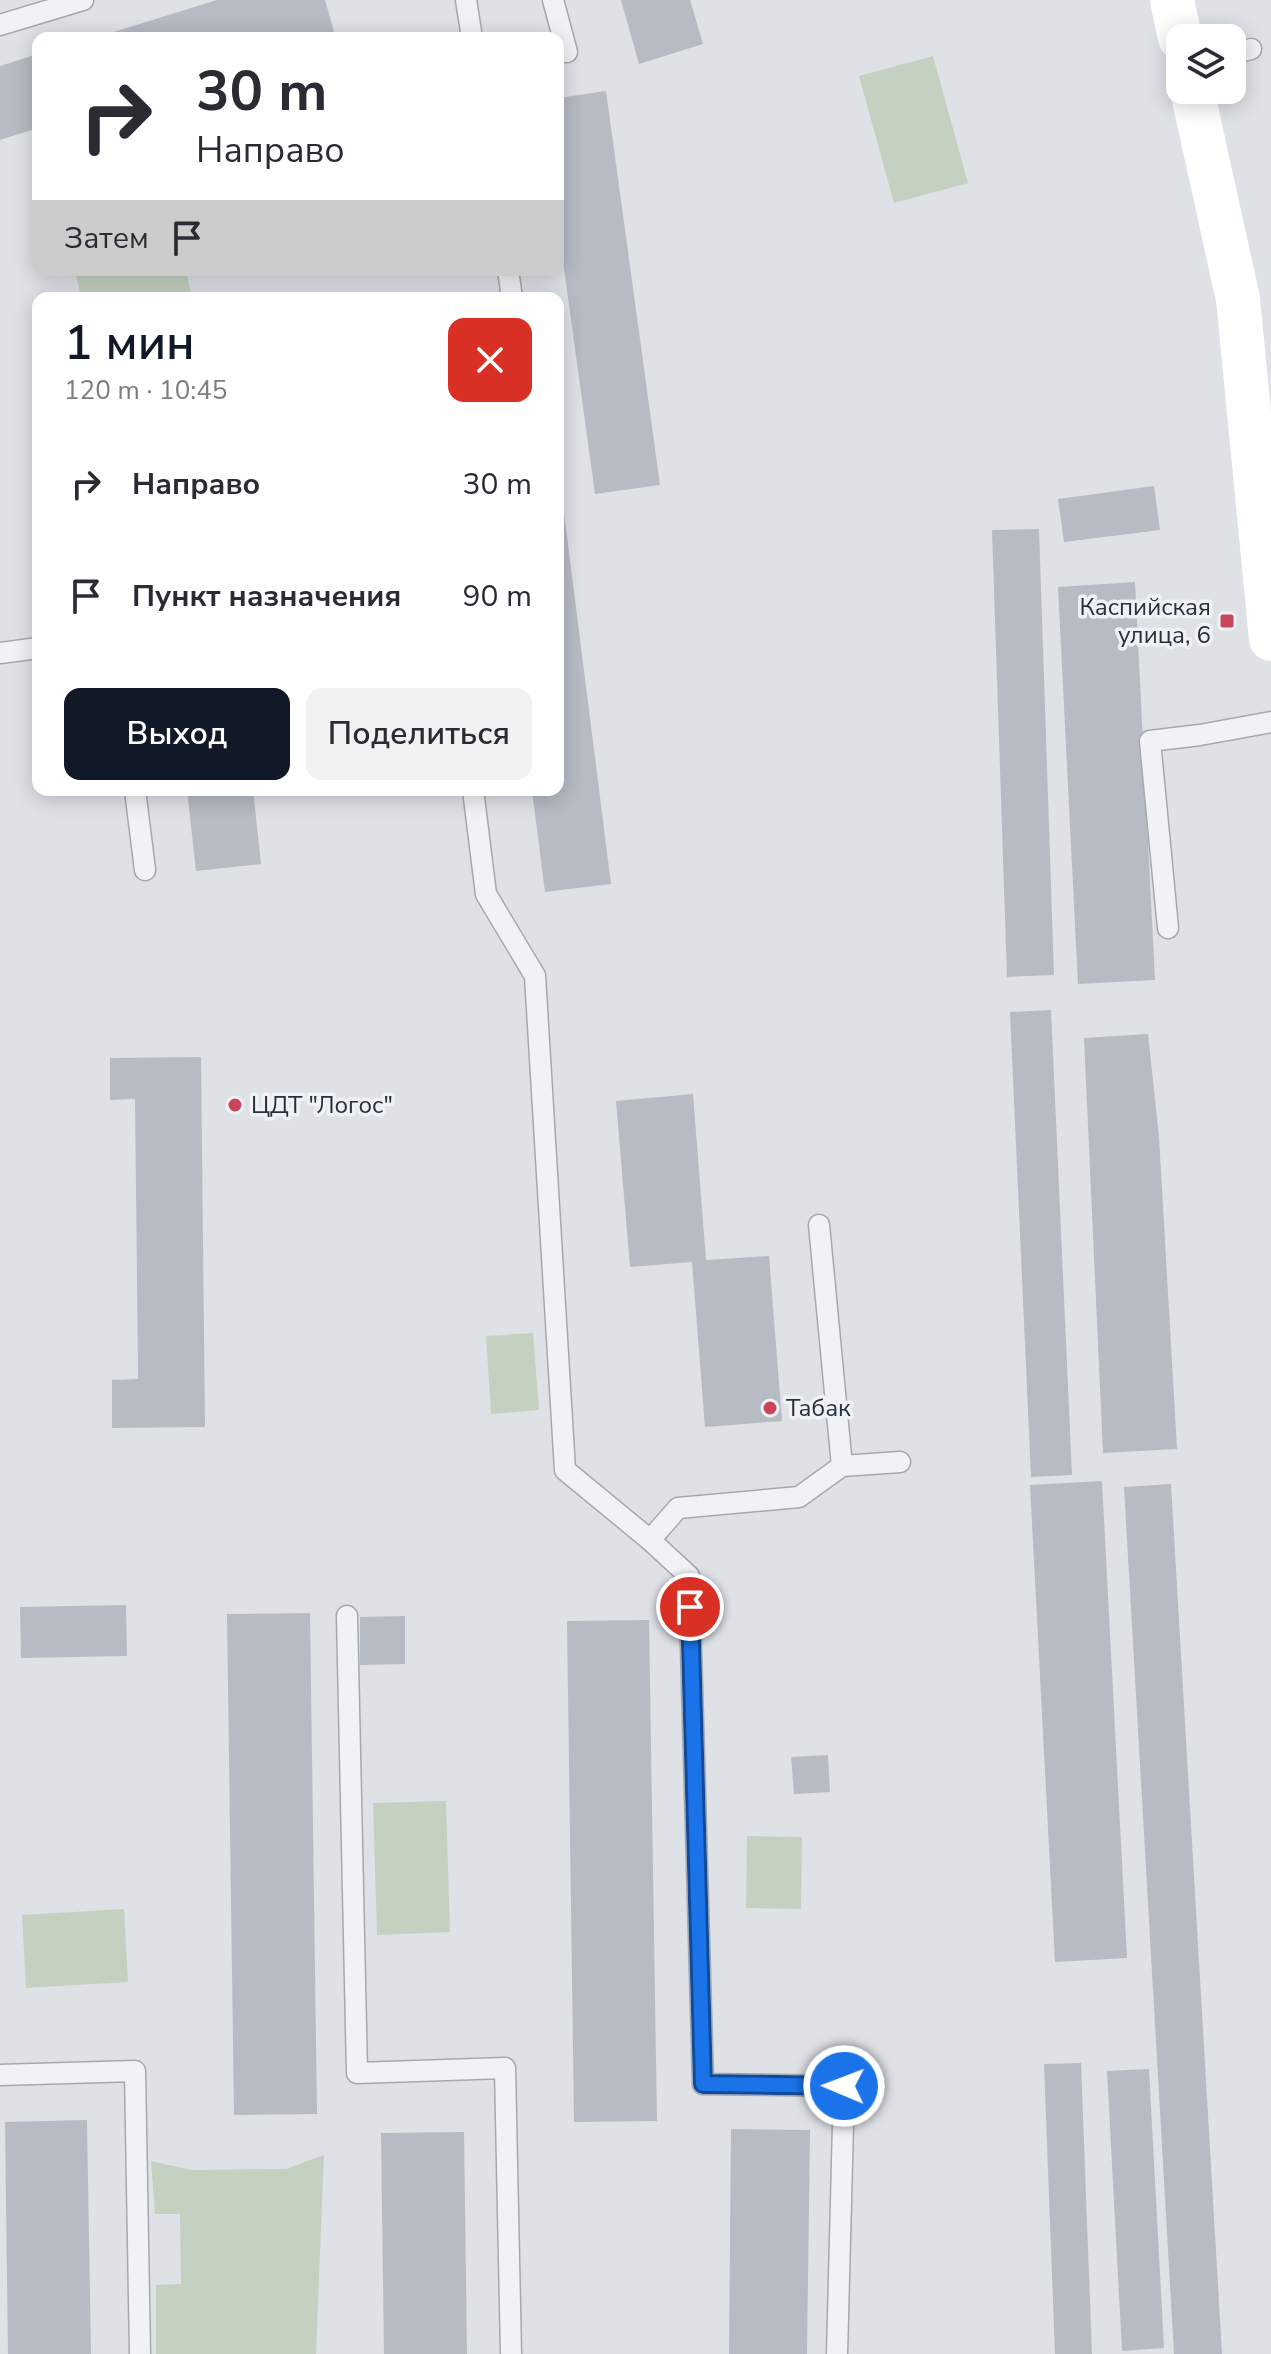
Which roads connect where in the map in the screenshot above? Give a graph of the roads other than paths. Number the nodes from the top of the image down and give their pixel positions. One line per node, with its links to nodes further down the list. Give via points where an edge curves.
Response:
1 (83, 0): 6 (lane)
2 (466, 0): 7 (lane)
3 (553, 0): 8 (lane)
4 (1172, 0): 5 (main road)
5 (1177, 24)
6 (0, 25)
7 (471, 32)
8 (562, 32)
9 (564, 41): 10 (lane)
10 (567, 52)
11 (1195, 104): 12 (main road, via 1238,299)
12 (1271, 639)
13 (32, 649): 14 (lane)
14 (0, 653)
15 (1271, 722): 19 (lane, via 1150,741)
16 (136, 796): 18 (lane)
17 (474, 796): 23 (lane, via 486,894 535,976 565,1470)
18 (145, 870)
19 (1168, 928)
20 (819, 1225): 22 (lane)
21 (900, 1462): 22 (lane)
22 (842, 1466): 23 (lane, via 799,1497 678,1508)
23 (650, 1540): 28 (lane, via 689,1576 703,2084 844,2086)
24 (347, 1616): 27 (lane, via 357,2073 505,2068)
25 (0, 2075): 26 (lane, via 135,2071)
26 (140, 2354)
27 (511, 2354)
28 (837, 2354)

